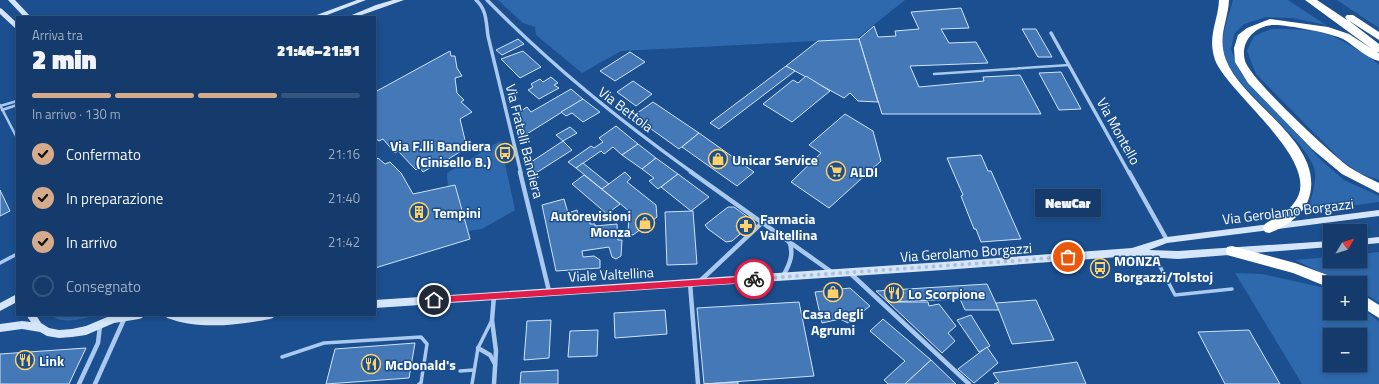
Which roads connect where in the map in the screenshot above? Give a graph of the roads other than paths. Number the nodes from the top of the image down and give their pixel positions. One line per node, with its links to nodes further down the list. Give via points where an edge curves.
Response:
1 (11, 0): 10 (main road)
2 (363, 0): 11 (main road)
3 (401, 0): 12 (main road)
4 (476, 0): 46 (street, Via Fratelli Bandiera, via 482,4 485,12 488,36)
5 (487, 0): 27 (street, Via Bettola, via 521,34 598,102)
6 (1224, 0): 28 (highway, via 1217,29 1217,47 1223,65 1235,83 1295,150 1307,188 1300,204)
7 (1310, 0): 16 (highway)
8 (1324, 0): 15 (highway)
9 (0, 10): 13 (main road)
10 (27, 16)
11 (319, 16)
12 (353, 16)
13 (16, 26)
14 (1051, 33): 18 (street, Via Montello)
15 (1379, 37)
16 (1379, 49)
17 (1379, 58): 25 (highway, via 1345,36 1324,29 1270,22 1242,37 1238,48 1240,62 1252,80 1316,146 1346,171)
18 (1069, 65): 19 (lane); 30 (street, Via Montello)
19 (934, 74)
20 (16, 100): 22 (lane)
21 (16, 105): 23 (lane)
22 (0, 106): 23 (lane)
23 (2, 110): 24 (lane)
24 (16, 136)
25 (1379, 188)
26 (1379, 213): 28 (main road, Via Gerolamo Borgazzi)
27 (764, 221): 29 (street, Via Bettola); 44 (street)
28 (1269, 228): 30 (main road, Via Gerolamo Borgazzi)
29 (785, 236): 41 (street, Via Bettola); 42 (street, via 792,252 789,266)
30 (1167, 240): 34 (main road, Via Gerolamo Borgazzi)
31 (1379, 240): 32 (main road)
32 (1367, 241)
33 (1323, 244): 35 (main road, Via Gerolamo Borgazzi)
34 (1148, 245): 36 (main road, Via Gerolamo Borgazzi); 38 (lane)
35 (1232, 251): 38 (main road, Via Gerolamo Borgazzi); 43 (highway, via 1295,268)
36 (1132, 252): 38 (main road, Via Gerolamo Borgazzi); 40 (main road, Via Gerolamo Borgazzi)
37 (16, 255): 39 (lane)
38 (1154, 255): 45 (lane, via 1175,295)
39 (0, 263)
40 (849, 273): 41 (main road, Viale Valtellina); 72 (street)
41 (835, 274): 42 (main road, Viale Valtellina)
42 (782, 278): 44 (main road, Viale Valtellina)
43 (1323, 279)
44 (694, 283): 46 (main road, Viale Valtellina); 71 (street)
45 (1232, 289)
46 (549, 291): 47 (main road, Viale Valtellina)
47 (494, 296): 50 (main road, Viale Valtellina); 57 (street)
48 (16, 299): 51 (main road)
49 (1367, 303): 52 (highway)
50 (376, 304)
51 (0, 307)
52 (1379, 312)
53 (32, 316): 60 (main road)
54 (123, 316): 58 (main road); 67 (street)
55 (175, 316): 56 (main road, via 207,322)
56 (264, 316)
57 (492, 320): 61 (lane); 63 (street)
58 (100, 326): 60 (main road, via 66,334); 66 (street, via 98,343)
59 (0, 328): 60 (main road, via 22,325)
60 (42, 328)
61 (478, 348): 63 (street, via 490,355); 64 (lane)
62 (282, 356): 68 (lane, via 324,343 421,337 427,344)
63 (496, 366): 70 (street)
64 (474, 370): 65 (lane); 69 (lane)
65 (460, 371)
66 (79, 384)
67 (95, 384)
68 (419, 384)
69 (472, 384)
70 (494, 384)
71 (698, 384)
72 (969, 384)

